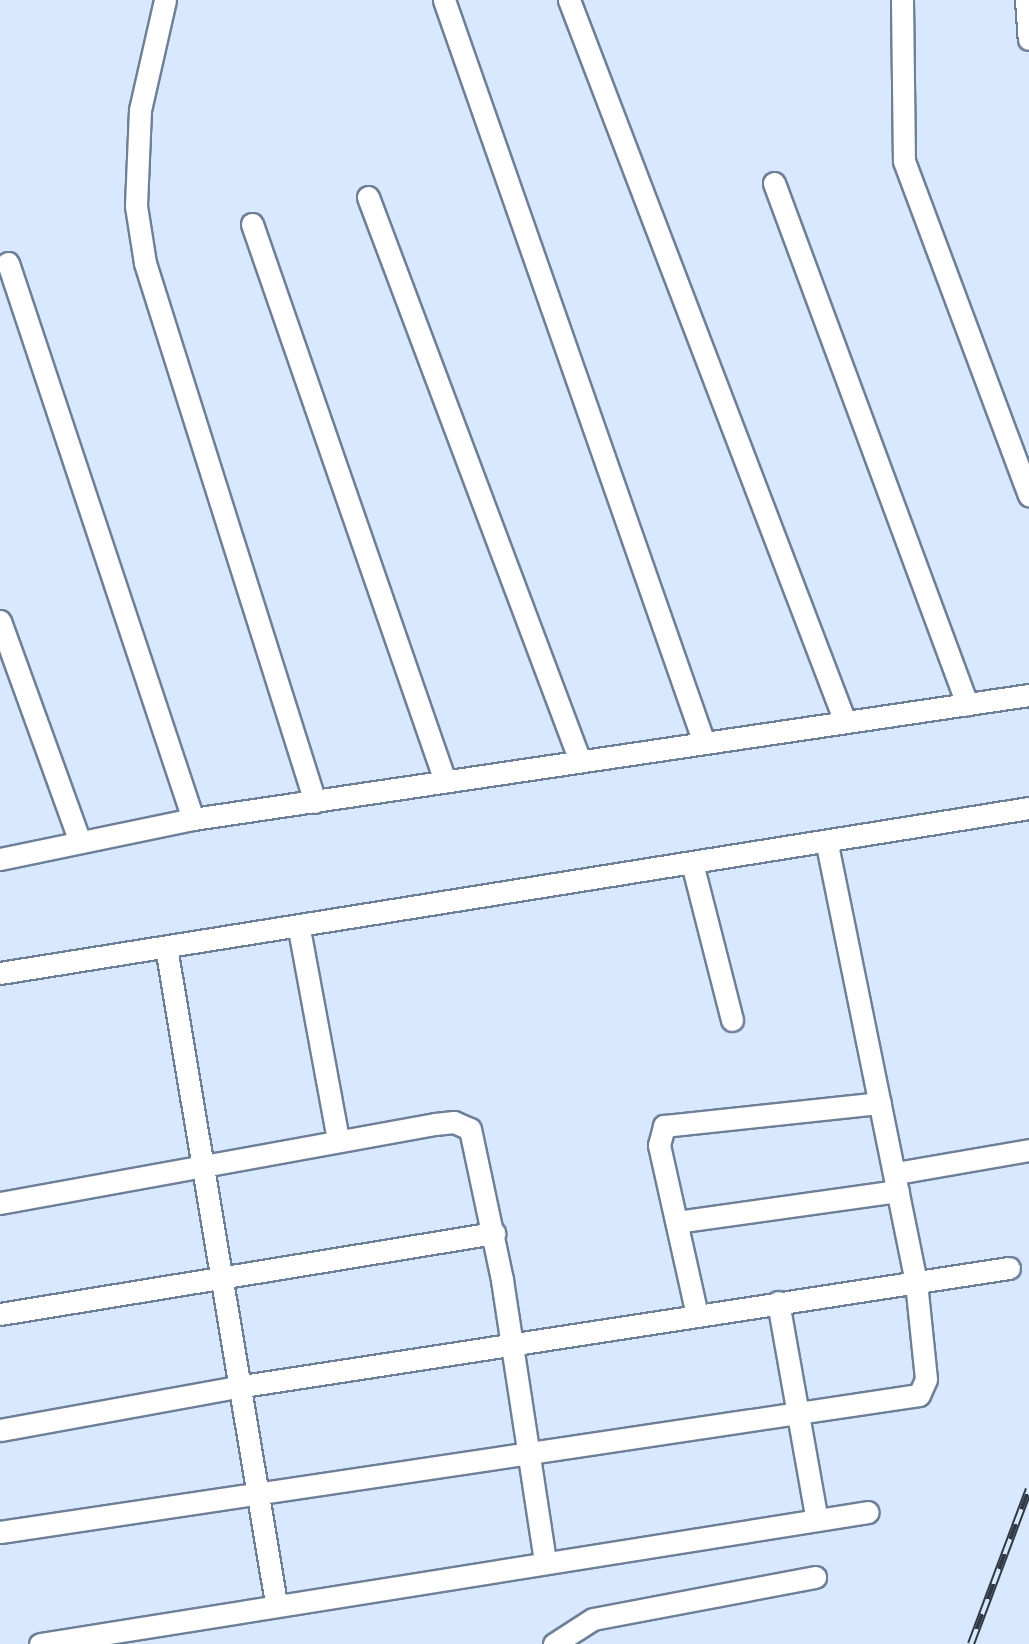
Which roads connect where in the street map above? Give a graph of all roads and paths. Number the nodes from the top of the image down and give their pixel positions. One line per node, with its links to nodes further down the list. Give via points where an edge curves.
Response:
1 (166, 0): 19 (street, via 140,110 136,206 145,263)
2 (444, 0): 16 (street)
3 (569, 0): 15 (street)
4 (902, 0): 11 (street, via 904,161)
5 (1026, 0): 6 (street)
6 (1029, 39)
7 (774, 183): 14 (street)
8 (368, 197): 17 (street)
9 (252, 224): 18 (street)
10 (8, 264): 21 (street)
11 (1029, 495)
12 (0, 621): 22 (street)
13 (1029, 695): 14 (street)
14 (967, 704): 15 (street)
15 (844, 719): 16 (street)
16 (702, 740): 17 (street)
17 (580, 761): 18 (street)
18 (445, 781): 19 (street)
19 (315, 802): 21 (street)
20 (1029, 808): 23 (street)
21 (193, 819): 22 (street)
22 (80, 842): 24 (street)
23 (827, 845): 25 (street); 30 (street)
24 (0, 859)
25 (692, 863): 26 (street); 29 (street)
26 (299, 929): 27 (street); 31 (street)
27 (166, 947): 28 (street); 33 (street)
28 (0, 973)
29 (732, 1020)
30 (880, 1102): 34 (street); 36 (street, via 664,1126 659,1145)
31 (338, 1140): 33 (street); 37 (street, via 463,1124 474,1139)
32 (1029, 1150): 34 (street)
33 (205, 1162): 35 (street); 39 (street)
34 (897, 1182): 36 (street); 40 (street)
35 (0, 1203)
36 (677, 1222): 43 (street)
37 (494, 1233): 39 (street); 44 (street)
38 (1009, 1268): 40 (street)
39 (224, 1274): 42 (street); 45 (street)
40 (916, 1282): 41 (street); 46 (street, via 924,1389 912,1398)
41 (778, 1302): 43 (street); 46 (street)
42 (0, 1314)
43 (697, 1315): 44 (street)
44 (512, 1345): 45 (street); 48 (street)
45 (243, 1386): 47 (street); 49 (street)
46 (799, 1415): 48 (street); 51 (street)
47 (0, 1430)
48 (527, 1454): 49 (street); 53 (street)
49 (262, 1495): 52 (street); 55 (street)
50 (868, 1512): 51 (street)
51 (817, 1520): 53 (street)
52 (0, 1532)
53 (545, 1560): 55 (street)
54 (815, 1577): 57 (street, via 593,1619)
55 (276, 1603): 56 (street)
56 (40, 1644)
57 (554, 1644)

